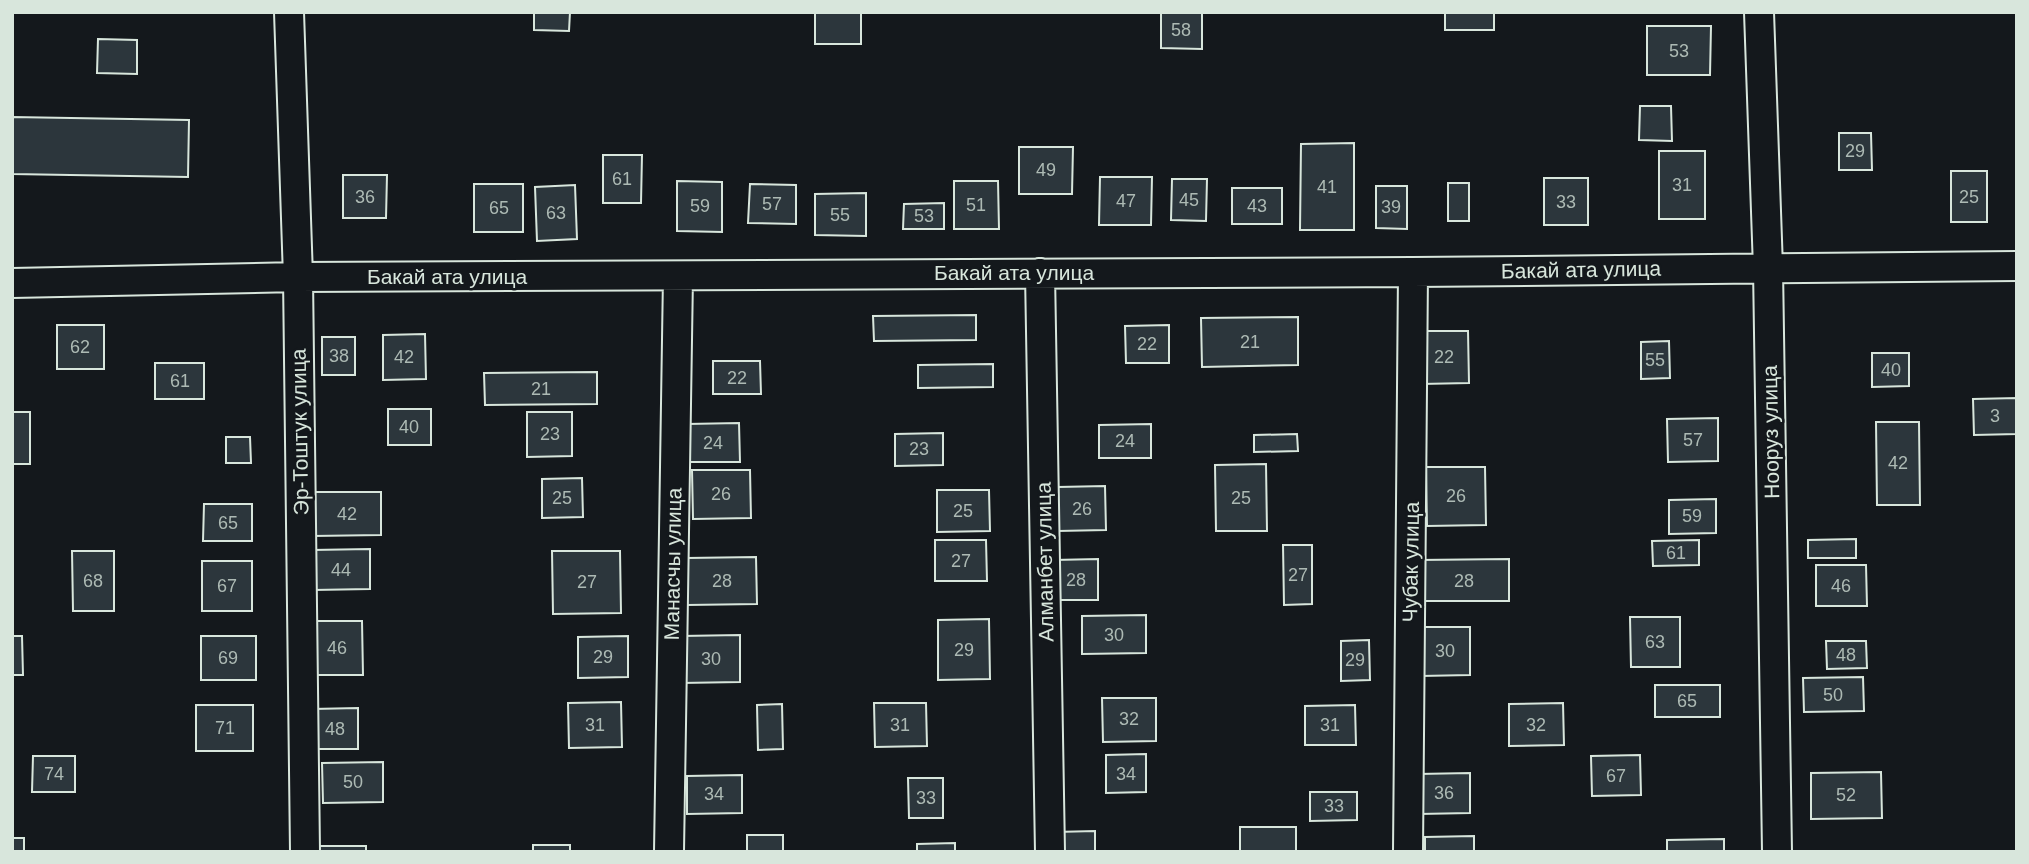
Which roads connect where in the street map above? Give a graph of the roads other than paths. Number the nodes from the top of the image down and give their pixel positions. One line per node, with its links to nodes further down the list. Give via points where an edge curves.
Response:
1 (289, 12): 8 (street, Эр-Тоштук улица)
2 (1759, 12): 4 (street, Нооруз улица)
3 (2017, 266): 4 (street, Бакай ата улица)
4 (1768, 268): 5 (street, Бакай ата улица); 14 (street, Нооруз улица)
5 (1413, 272): 6 (street, Бакай ата улица); 13 (street, Чубак улица)
6 (1040, 273): 7 (street, Бакай ата улица); 12 (street, Алманбет улица)
7 (678, 276): 8 (street, Бакай ата улица); 11 (street, Манасчы улица)
8 (298, 277): 9 (street, Бакай ата улица); 10 (street, Эр-Тоштук улица)
9 (12, 284)
10 (305, 852)
11 (668, 852)
12 (1050, 852)
13 (1408, 852)
14 (1777, 852)

